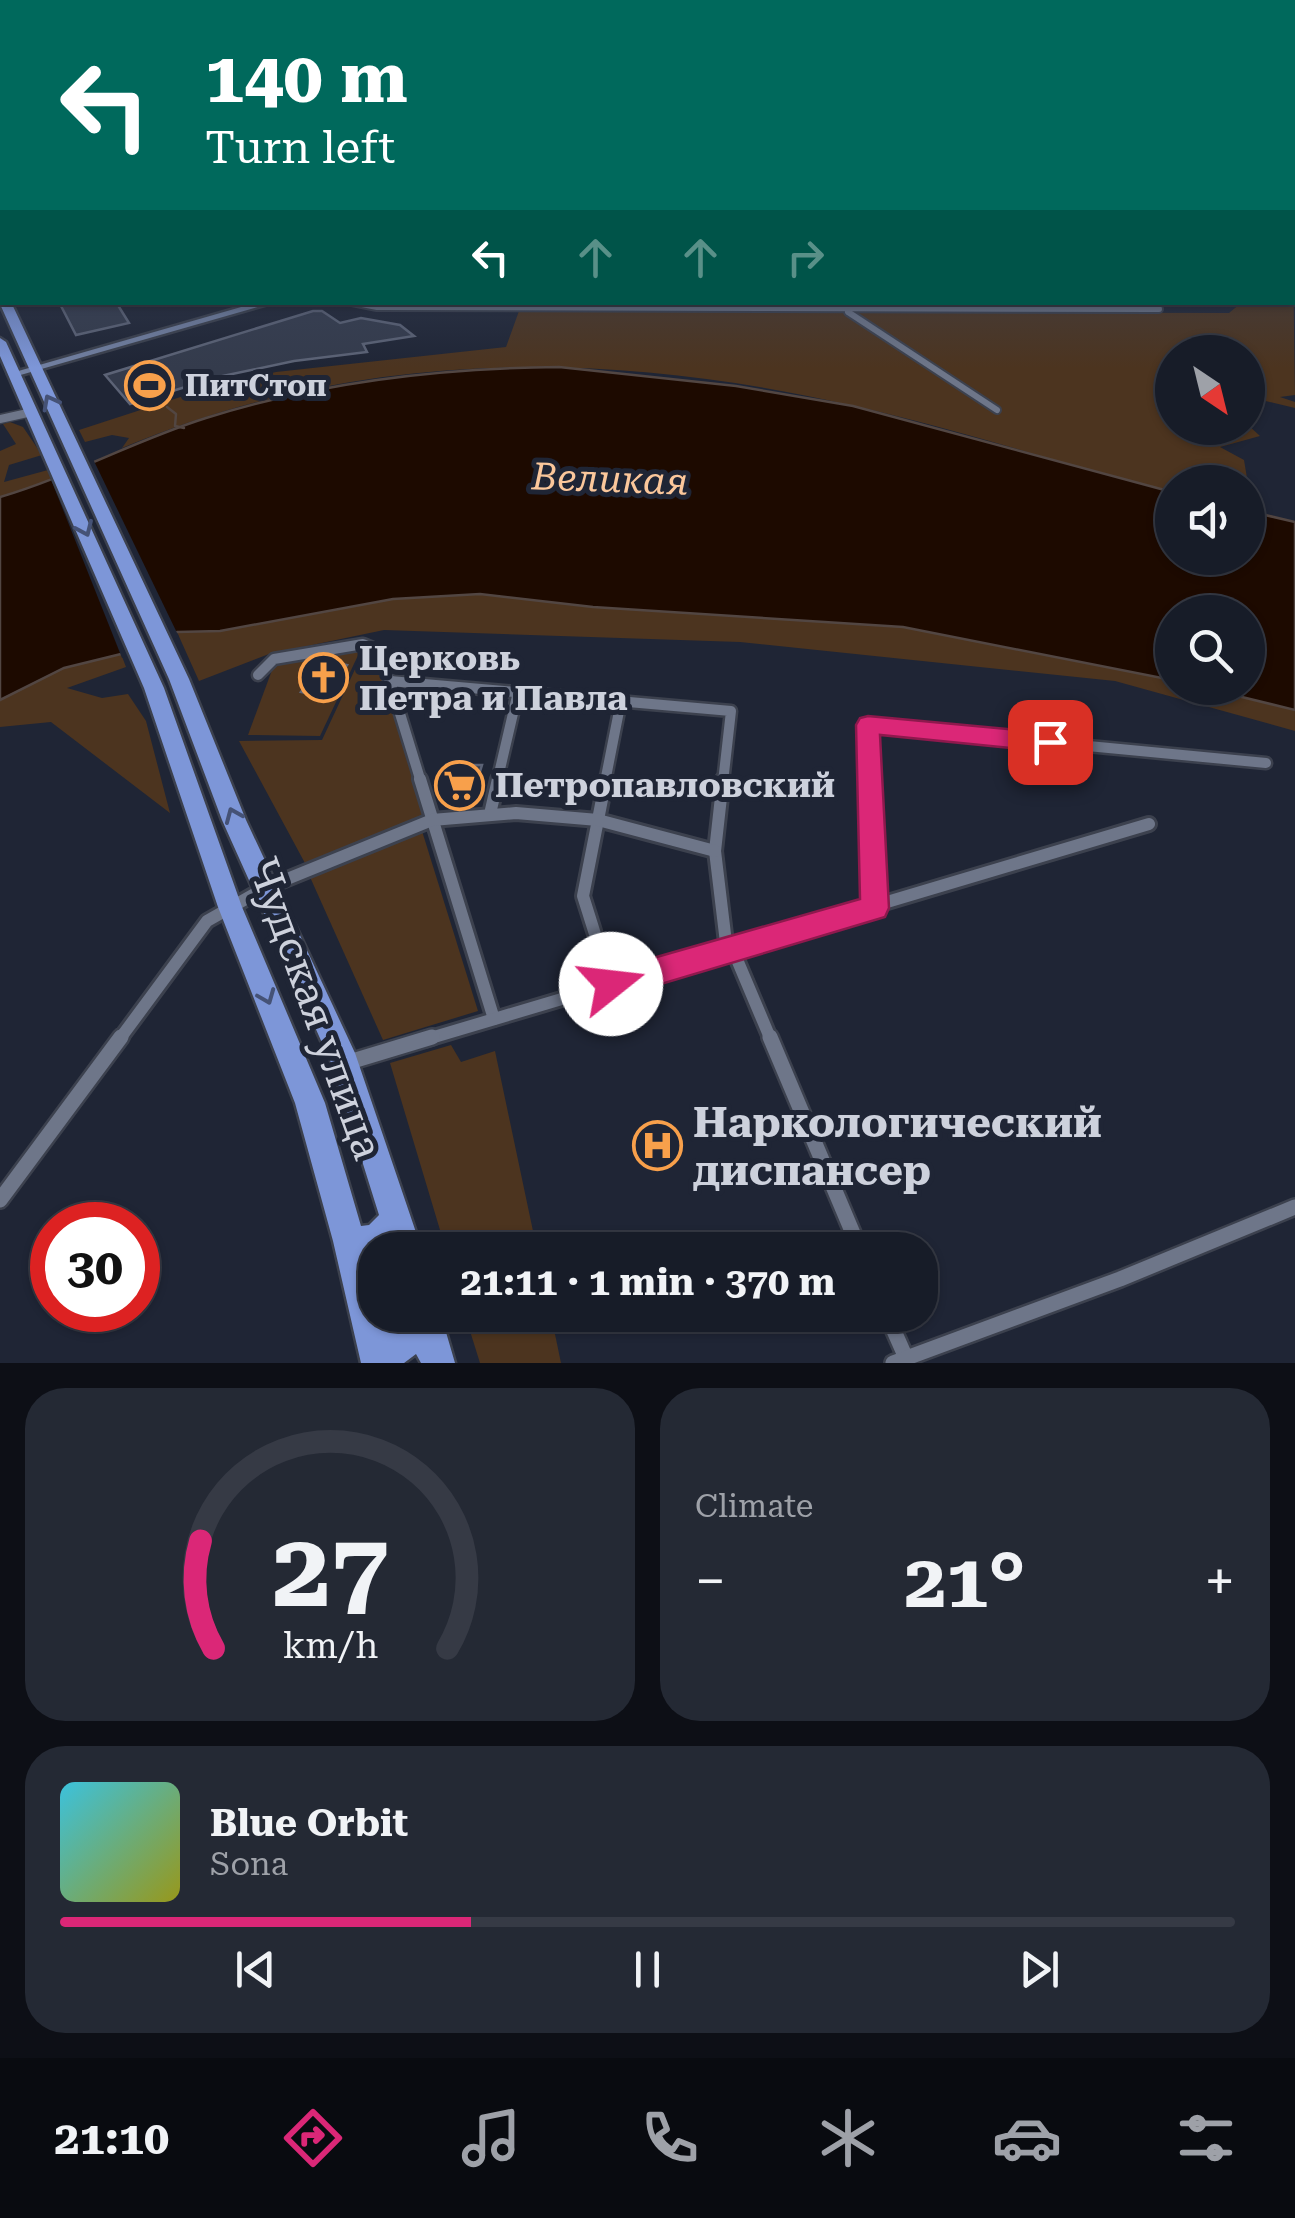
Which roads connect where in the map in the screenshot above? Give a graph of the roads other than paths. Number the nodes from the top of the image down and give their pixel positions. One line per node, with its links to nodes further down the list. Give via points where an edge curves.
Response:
1 (7, 305): 7 (highway, Чудская улица)
2 (261, 305): 7 (street)
3 (360, 306): 4 (street)
4 (1159, 309)
5 (848, 312): 9 (street)
6 (0, 342): 8 (highway, Чудская улица)
7 (34, 370): 8 (street); 22 (highway, Чудская улица, one-way to 7, via 179,678)
8 (13, 374): 10 (highway, Чудская улица)
9 (997, 410)
10 (32, 412): 11 (street); 23 (highway, Чудская улица, one-way to 23, via 154,688)
11 (0, 420)
12 (258, 676): 13 (street, via 274,659 363,644 374,648)
13 (390, 680): 14 (street); 18 (street)
14 (518, 692): 15 (street); 17 (street)
15 (621, 702): 19 (street); 21 (street, via 731,711)
16 (1266, 763): 24 (street, via 866,726)
17 (490, 814): 18 (street); 19 (street)
18 (432, 820): 22 (street); 27 (street)
19 (598, 820): 21 (street); 26 (street, via 584,896)
20 (1149, 824): 24 (street)
21 (715, 851): 25 (street)
22 (265, 888): 23 (street); 28 (highway, Чудская улица)
23 (230, 907): 29 (street, via 184,948); 34 (highway, Чудская улица, one-way to 34, via 310,1103)
24 (874, 908): 25 (street)
25 (730, 950): 26 (street); 33 (street)
26 (611, 984): 27 (street)
27 (494, 1018): 28 (street)
28 (345, 1063): 31 (highway, Чудская улица)
29 (0, 1200)
30 (1295, 1207): 37 (street)
31 (397, 1216): 32 (highway, Чудская улица); 34 (highway, via 370,1244)
32 (401, 1232)
33 (852, 1232)
34 (349, 1241): 38 (highway, Чудская улица)
35 (892, 1332): 37 (street)
36 (431, 1340): 39 (highway, via 413,1336)
37 (899, 1361)
38 (378, 1363)
39 (386, 1363)

